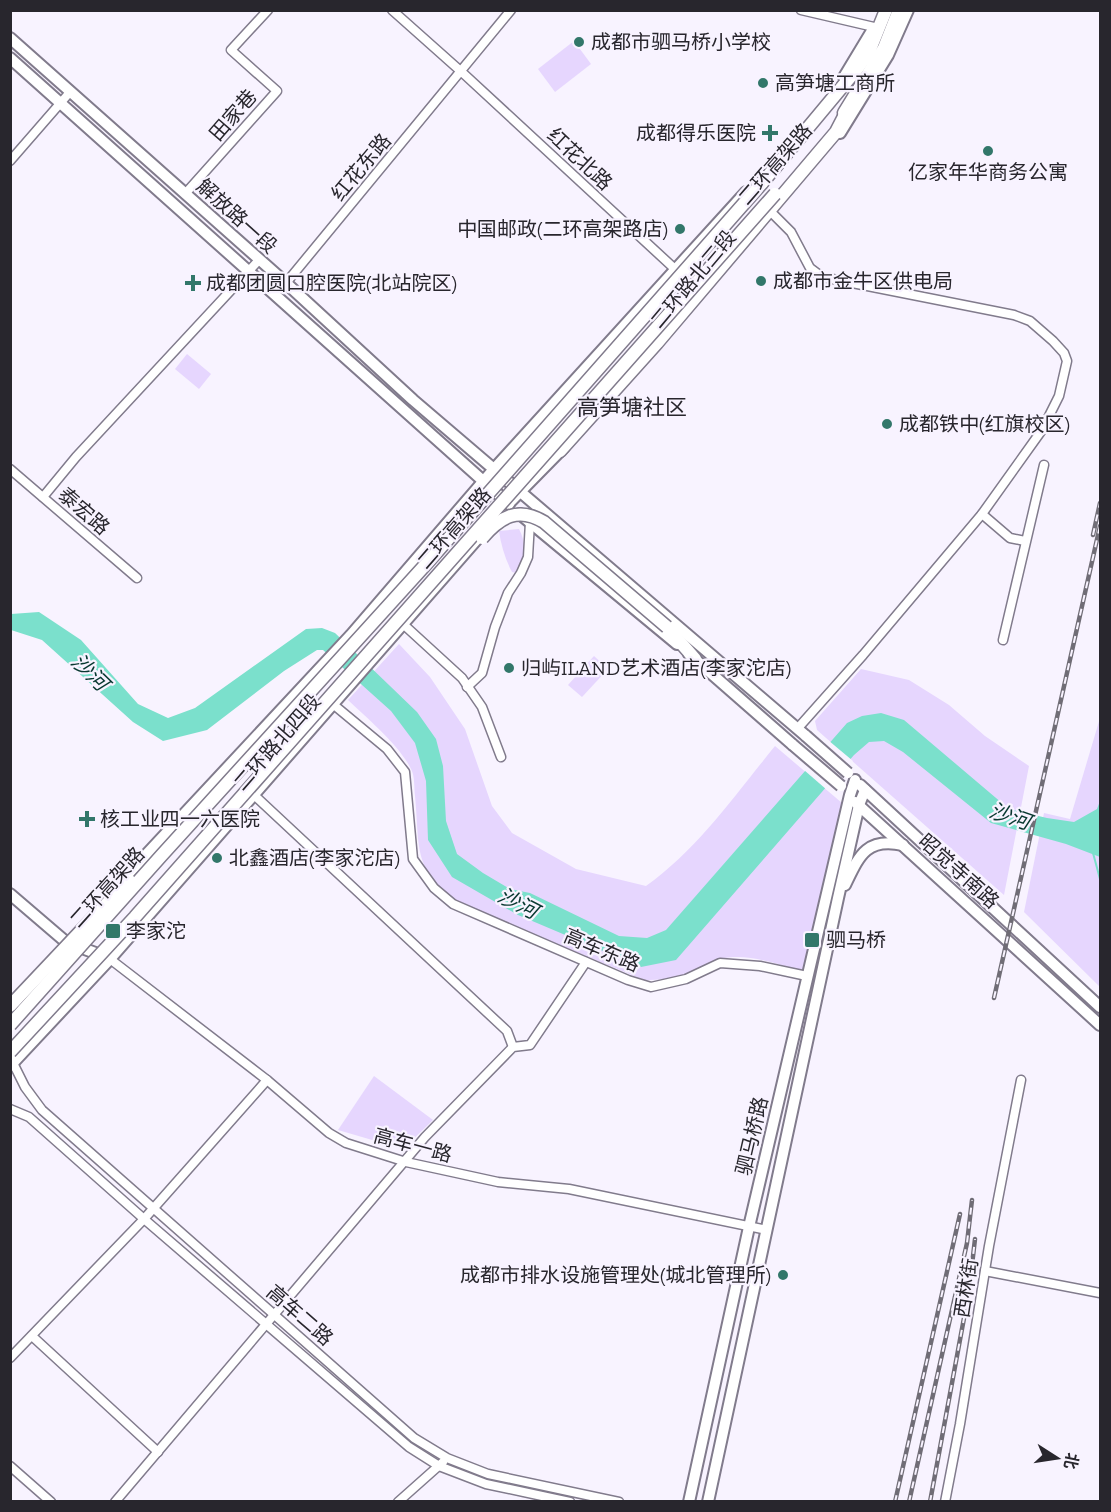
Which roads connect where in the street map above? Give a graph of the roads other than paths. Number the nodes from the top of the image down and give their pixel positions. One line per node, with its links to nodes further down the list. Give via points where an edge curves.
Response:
1 (268, 10): 17 (street, 田家巷, via 231,50 277,91)
2 (392, 10): 12 (street, 红花北路)
3 (511, 10): 12 (street, 红花东路)
4 (801, 10): 9 (street)
5 (880, 10): 9 (main road, 二环路北三段)
6 (886, 10): 49 (highway, 二环高架路, bridge, via 858,69 810,128 435,554)
7 (899, 10): 15 (highway, 二环高架路, via 884,48)
8 (908, 10): 18 (main road, 二环路北三段, via 888,56 848,122)
9 (874, 27): 20 (main road, 二环路北三段, via 856,61 813,115)
10 (10, 38): 13 (main road, 解放路一段)
11 (10, 58): 14 (main road, 解放路一段)
12 (462, 72): 20 (street, 红花北路); 22 (street, 红花东路)
13 (70, 92): 14 (street); 17 (main road, 解放路一段)
14 (60, 103): 16 (street); 21 (main road, 解放路一段)
15 (849, 107): 23 (highway, via 836,132); 35 (highway, 二环高架路, bridge)
16 (10, 161)
17 (185, 194): 19 (main road, 解放路一段)
18 (773, 214): 23 (main road, 二环路北三段, via 622,390); 31 (street, via 791,232 810,268 822,277 1014,315 1030,321 1064,353 1067,361 1059,396 1042,430)
19 (259, 260): 21 (street); 22 (main road, 解放路一段)
20 (676, 270): 26 (main road, 二环路北三段)
21 (247, 271): 27 (main road, 解放路一段); 29 (street)
22 (286, 283): 26 (main road, 解放路一段)
23 (560, 451): 28 (main road, 二环路北三段)
24 (1044, 465): 33 (street)
25 (10, 468): 29 (street, 泰宏路)
26 (494, 469): 27 (main road, 二环路北四段); 28 (main road, 解放路一段)
27 (483, 481): 30 (main road, 解放路一段); 52 (main road, 二环路北四段, via 351,635)
28 (519, 492): 30 (main road, 二环路北四段); 41 (main road, 解放路一段)
29 (43, 497): 34 (street, 泰宏路)
30 (508, 504): 32 (main road, 解放路一段); 36 (main road, 二环路北四段)
31 (982, 514): 33 (street, via 1010,538); 41 (street)
32 (530, 522): 38 (main road, 解放路一段); 39 (street, via 528,557 508,593 482,673)
33 (1025, 541): 37 (street)
34 (137, 578)
35 (412, 605): 38 (highway, bridge, via 453,569 494,524 513,515 527,514 544,522 667,627); 61 (highway, 二环高架路, bridge)
36 (402, 624): 39 (street); 40 (main road, 二环路北四段)
37 (1003, 640)
38 (695, 659): 46 (main road, 昭觉寺南路, bridge)
39 (467, 687): 42 (street, via 482,707)
40 (334, 705): 45 (main road, 二环路北四段); 54 (street, 高车东路, via 387,749 405,772 413,859 434,888 453,904)
41 (802, 732): 43 (main road, 昭觉寺南路, bridge)
42 (501, 757)
43 (851, 776): 44 (main road, 昭觉寺南路); 46 (main road, 驷马桥路)
44 (865, 790): 47 (main road, 驷马桥路); 57 (main road, 昭觉寺南路)
45 (254, 795): 53 (main road, 二环路北四段); 60 (street, via 507,1031)
46 (850, 795): 47 (main road, 昭觉寺南路); 55 (main road, 驷马桥路)
47 (859, 805): 48 (main road, 昭觉寺南路); 51 (main road, 驷马桥路)
48 (903, 845): 51 (main road, via 871,845 854,866); 59 (main road, 昭觉寺南路)
49 (160, 856): 56 (highway, bridge, via 138,870); 58 (highway, 二环高架路, bridge)
50 (10, 894): 52 (main road)
51 (838, 898): 69 (main road, 驷马桥路)
52 (66, 942): 53 (main road); 56 (main road, 二环路北四段)
53 (110, 959): 61 (main road, 二环路北四段); 62 (street, 高车一路)
54 (586, 962): 55 (street, 高车东路, via 651,987 686,979 720,963); 60 (street, via 530,1045)
55 (807, 976): 68 (main road, 驷马桥路)
56 (10, 1004)
57 (1101, 1007)
58 (10, 1025)
59 (1101, 1025)
60 (513, 1047): 65 (street, via 425,1137)
61 (11, 1060): 66 (street, 高车二路, via 42,1110)
62 (267, 1080): 65 (street, 高车一路, via 329,1133 346,1143); 66 (street)
63 (1021, 1080): 70 (street, 西林街)
64 (10, 1110): 67 (street, 高车二路, via 29,1117)
65 (406, 1162): 68 (street, 高车一路, via 498,1182 568,1189); 72 (street)
66 (153, 1209): 67 (street); 72 (street, 高车二路)
67 (144, 1220): 73 (street, 高车二路); 74 (street)
68 (749, 1227): 69 (street, 高车一路); 85 (main road, 驷马桥路)
69 (767, 1230): 86 (main road, 驷马桥路)
70 (985, 1271): 71 (street); 87 (street, 西林街)
71 (1101, 1293)
72 (276, 1315): 73 (street); 77 (street, 高车二路, via 414,1438)
73 (267, 1324): 76 (street); 79 (street, 高车二路, via 409,1447)
74 (32, 1336): 75 (street); 76 (street)
75 (10, 1358)
76 (158, 1452): 81 (street)
77 (447, 1458): 79 (street); 84 (street, 高车二路, via 514,1480)
78 (10, 1466): 80 (street)
79 (439, 1466): 82 (street); 83 (street, 高车二路, via 486,1484)
80 (51, 1502)
81 (116, 1502)
82 (398, 1502)
83 (570, 1502)
84 (619, 1502)
85 (689, 1502)
86 (708, 1502)
87 (945, 1502)

